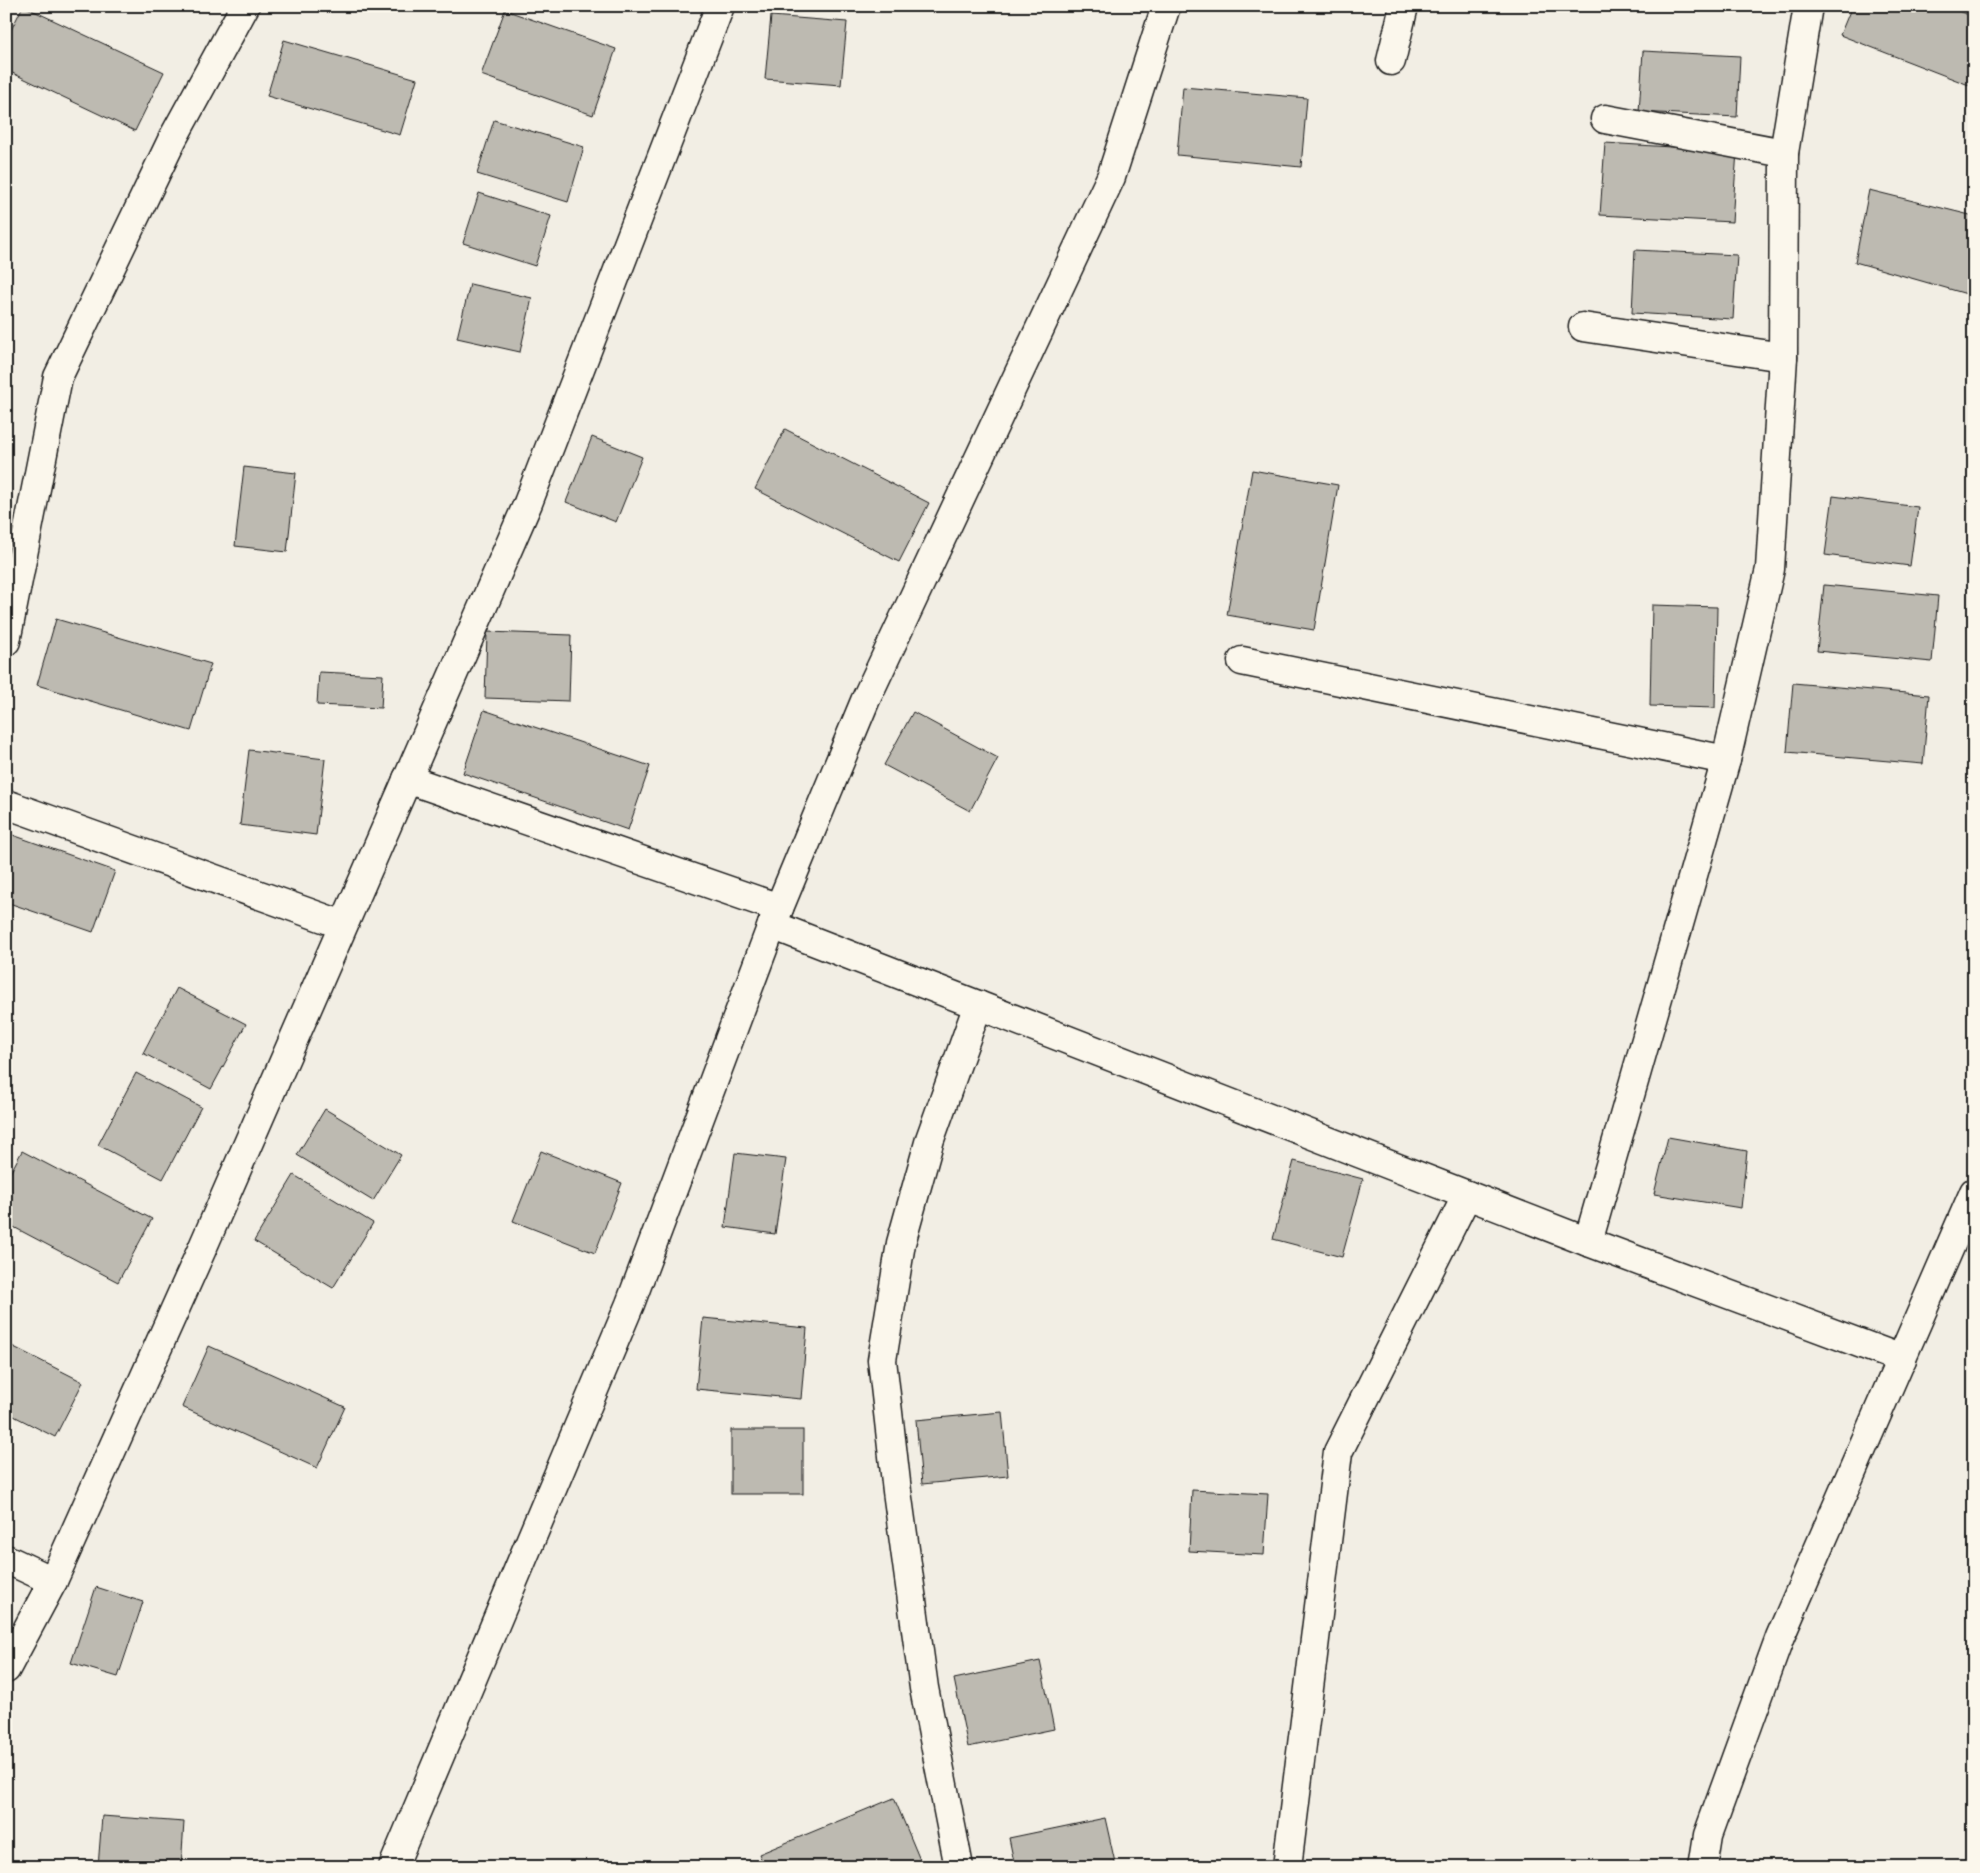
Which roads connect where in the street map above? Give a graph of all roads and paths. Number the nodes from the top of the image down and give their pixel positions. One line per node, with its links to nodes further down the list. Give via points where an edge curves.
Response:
1 (245, 6): 11 (street, via 173,138 58,377)
2 (720, 6): 14 (street, via 528,503)
3 (1166, 6): 16 (street, via 1111,177 865,701)
4 (1404, 6): 6 (street)
5 (1808, 6): 8 (street)
6 (1390, 61)
7 (1605, 119): 8 (street)
8 (1784, 154): 10 (street)
9 (1583, 327): 10 (street)
10 (1783, 357): 13 (street, via 1770,569)
11 (6, 640)
12 (1242, 661): 13 (street)
13 (1726, 760): 21 (street)
14 (407, 779): 16 (street); 17 (street)
15 (6, 804): 17 (street)
16 (776, 916): 18 (street); 26 (street, via 630,1304)
17 (343, 925): 24 (street)
18 (978, 1004): 20 (street); 27 (street, via 930,1139 901,1243 882,1360 924,1688)
19 (1974, 1192): 22 (street)
20 (1467, 1195): 21 (street); 28 (street, via 1338,1452)
21 (1588, 1242): 22 (street)
22 (1902, 1359): 29 (street, via 1780,1637 1708,1835)
23 (6, 1560): 24 (street)
24 (53, 1581): 25 (street)
25 (6, 1669)
26 (393, 1867)
27 (959, 1867)
28 (1287, 1867)
29 (1703, 1867)

